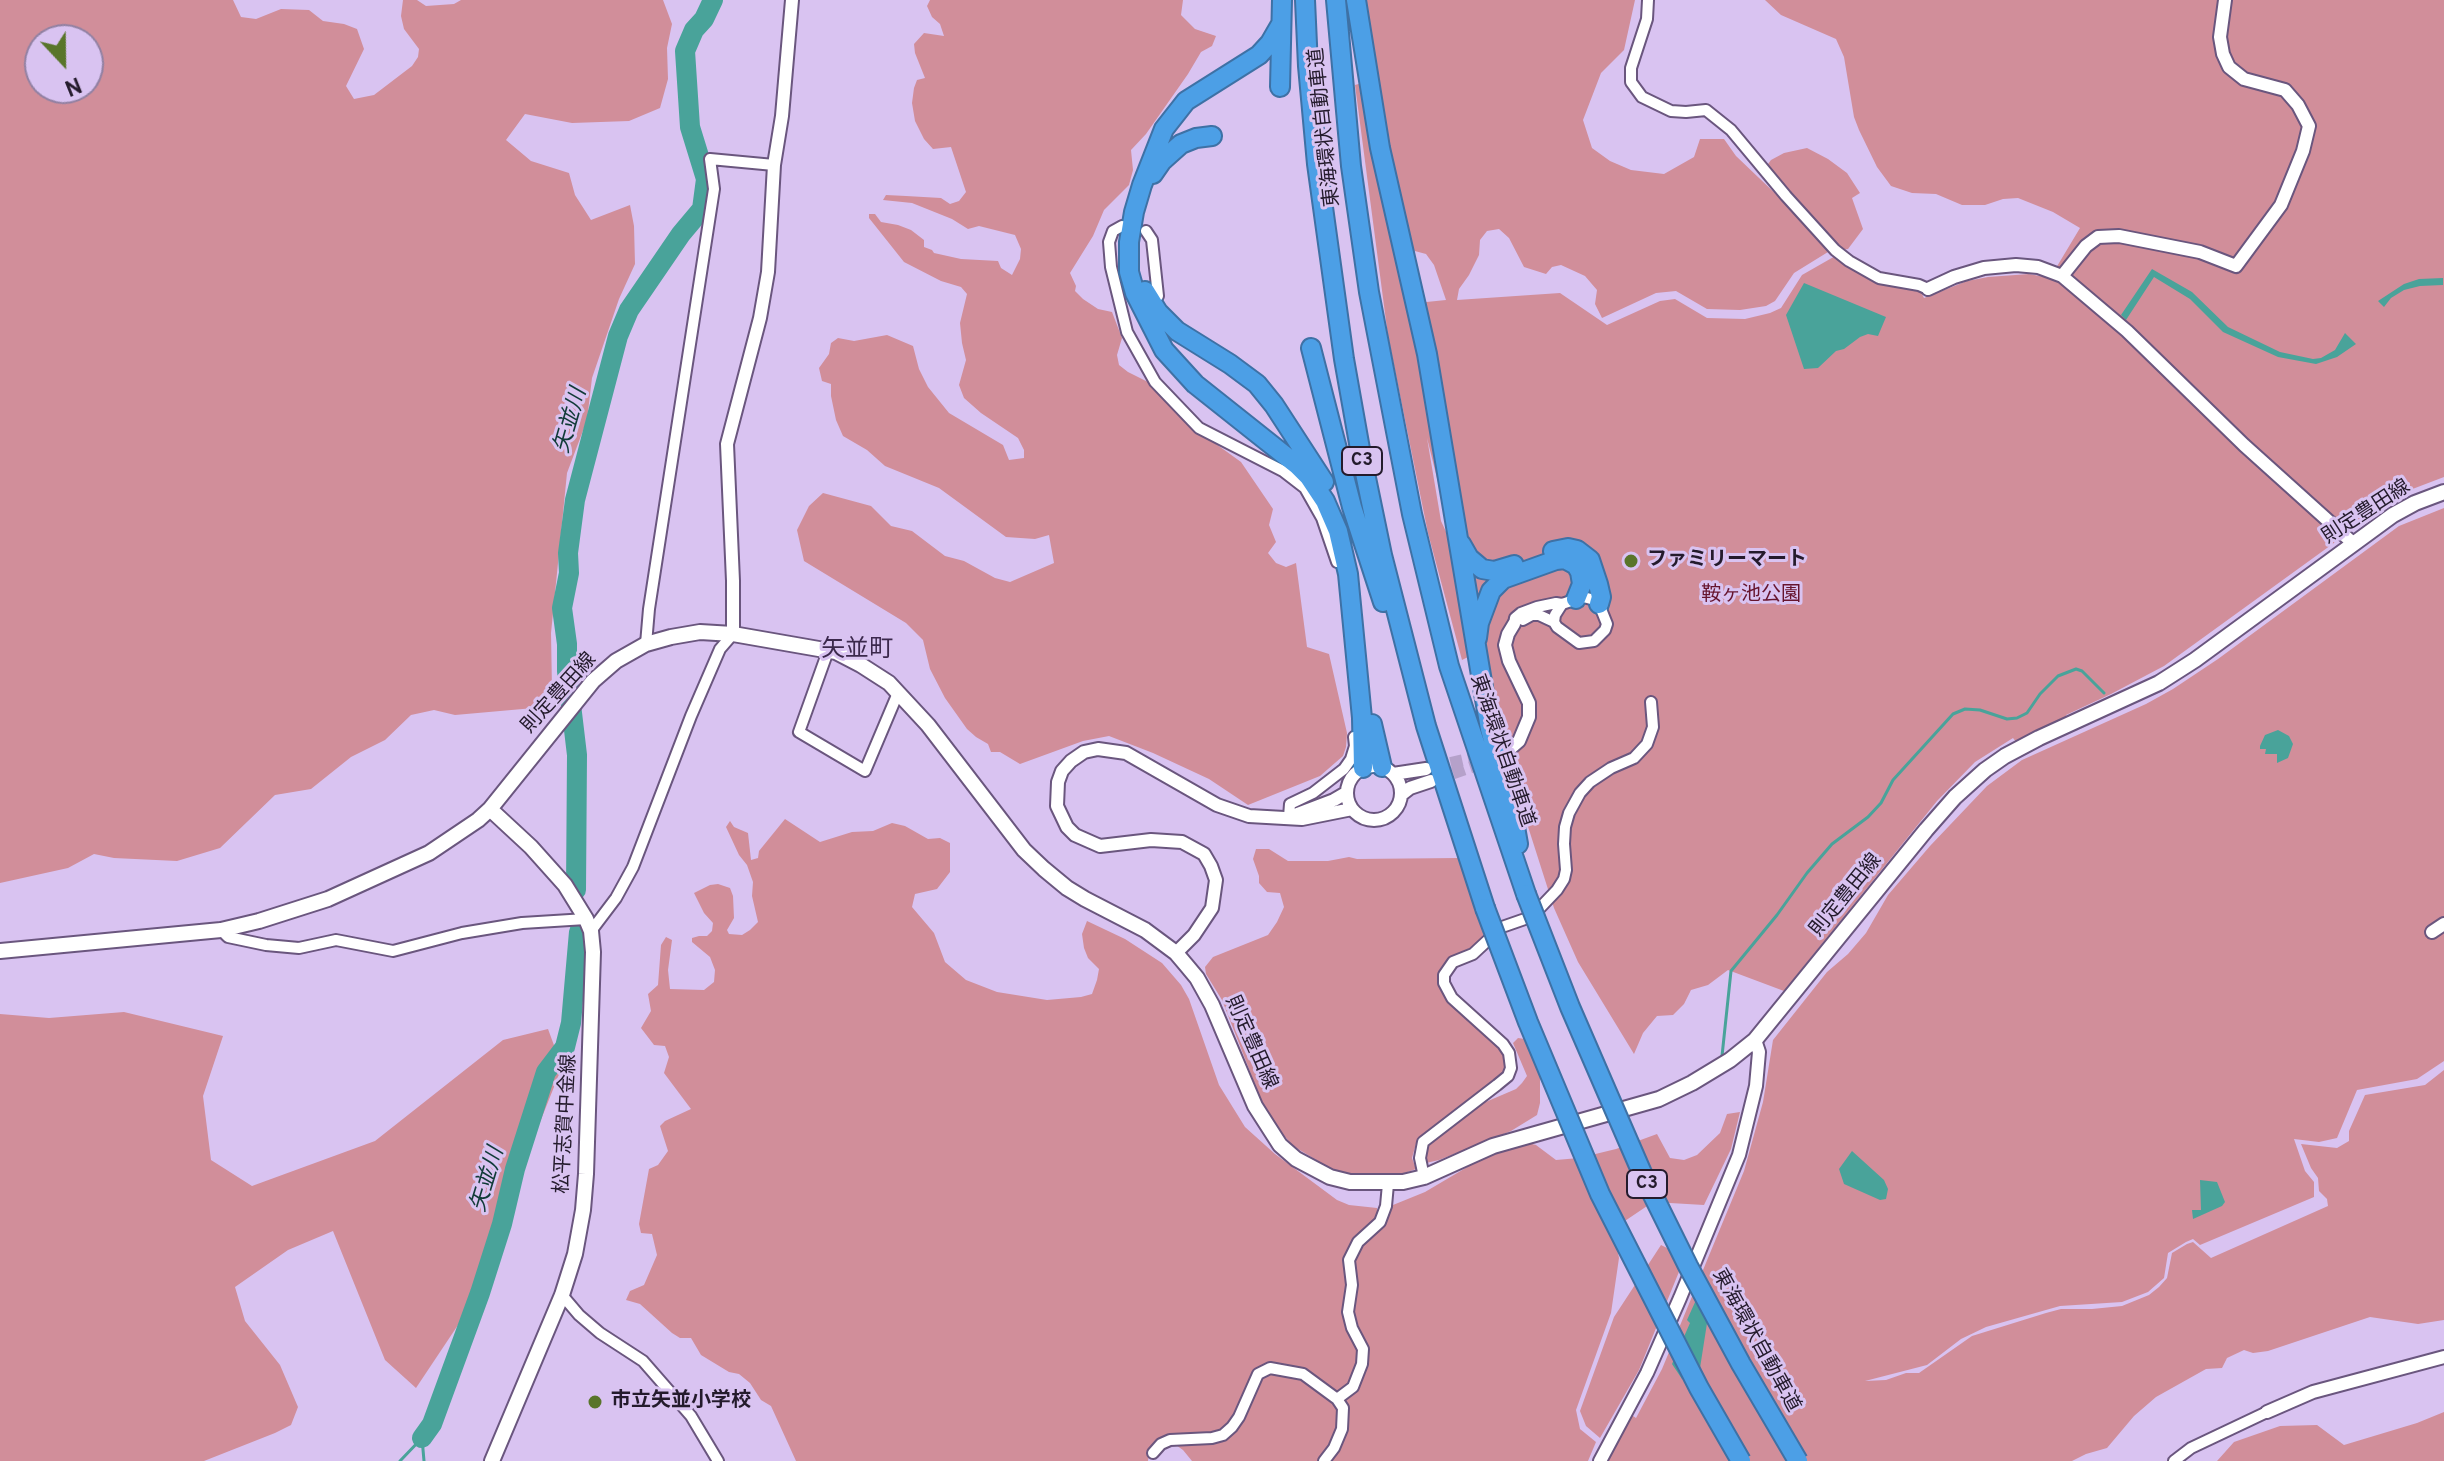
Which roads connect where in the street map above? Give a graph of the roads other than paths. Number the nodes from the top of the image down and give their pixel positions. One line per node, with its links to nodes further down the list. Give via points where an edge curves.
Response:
1 (792, 0): 11 (street)
2 (1282, 0): 8 (highway)
3 (1305, 0): 33 (highway, 東海環状自動車道 / C3, via 1317,164 1344,359 1382,555)
4 (1336, 0): 42 (highway, 東海環状自動車道 / C3, via 1369,292 1412,514 1449,666)
5 (1356, 0): 19 (highway)
6 (1648, 0): 15 (street, via 1631,68 1631,82 1642,97 1671,111 1706,110 1731,130 1835,250 1879,278)
7 (2225, 0): 14 (street, via 2220,37 2229,67 2244,79 2285,90 2309,126 2281,205 2236,266 2200,252 2119,236 2098,237)
8 (1281, 24): 9 (highway); 35 (highway, via 1259,55 1186,101 1164,129 1134,212 1129,272 1164,350 1210,397 1297,465 1329,509 1348,574)
9 (1280, 87)
10 (1212, 136): 36 (highway, via 1181,144 1154,173 1137,228 1137,271 1150,300 1177,331 1245,374 1266,394 1333,497 1356,566 1372,720)
11 (774, 165): 27 (street, via 768,272 727,444); 28 (street, via 710,159 714,189)
12 (1122, 226): 41 (street, via 1109,242 1111,267 1127,332 1155,382 1199,428 1305,488 1332,547 1341,579 1355,746 1344,769 1290,804)
13 (1146, 231): 16 (street, via 1152,240)
14 (2062, 276): 15 (street, via 2038,267 1984,268); 20 (street)
15 (1928, 289)
16 (1158, 296)
17 (1311, 348): 33 (highway, via 1352,507)
18 (2444, 492): 20 (main road, 則定豊田線, via 2393,515)
19 (1457, 534): 22 (highway, via 1469,558); 30 (highway)
20 (2354, 544): 49 (main road, 則定豊田線, via 2167,678 2017,749 1968,784)
21 (1485, 546): 22 (highway, via 1476,559)
22 (1482, 569): 24 (highway, via 1500,570 1558,549 1577,550 1590,560)
23 (1569, 601): 24 (street, via 1589,598); 25 (street); 26 (street, via 1529,610); 30 (highway, via 1582,584 1576,565 1565,559 1503,579 1491,591 1479,623)
24 (1599, 604): 25 (street, via 1607,624 1594,641 1579,643)
25 (1554, 622): 26 (street, via 1532,615)
26 (1514, 624): 34 (street, via 1505,645 1529,703 1529,717 1519,741)
27 (733, 634): 28 (main road, 則定豊田線, via 700,632); 29 (main road, 則定豊田線); 44 (street, via 720,649 691,716 633,867 616,898)
28 (646, 644): 39 (main road, 則定豊田線, via 593,681)
29 (828, 651): 31 (main road, 則定豊田線, via 861,665); 31 (street, via 799,732 865,771)
30 (1478, 666): 42 (highway)
31 (898, 693): 48 (main road, 則定豊田線, via 1044,869)
32 (1651, 702): 50 (street, via 1653,727 1647,744 1634,758 1590,782 1569,813 1566,870 1557,890 1536,912 1502,927 1473,954 1453,962 1444,975 1452,998 1503,1044 1511,1068 1508,1076 1423,1142)
33 (1426, 726): 61 (highway, 東海環状自動車道 / C3, bridge, via 1485,908 1600,1194)
34 (1503, 751)
35 (1363, 768): 36 (street); 37 (street, via 1351,778)
36 (1388, 771): 38 (street); 38 (street, via 1428,775)
37 (1346, 793): 40 (street); 41 (street)
38 (1401, 795): 40 (street, via 1395,810 1382,819 1365,819)
39 (490, 809): 44 (main road, 松平志賀中金線, via 565,885); 45 (main road, 則定豊田線, via 429,853 328,899)
40 (1352, 809): 41 (street)
41 (1289, 817): 48 (street, via 1249,816 1226,809 1126,753 1084,752 1062,771 1057,806 1075,835 1100,846 1182,842 1204,854 1216,880 1212,908)
42 (1526, 894): 62 (highway, 東海環状自動車道 / C3, bridge, via 1642,1173)
43 (2444, 924): 46 (street)
44 (588, 925): 45 (street, via 522,923 393,951 336,940 299,948 266,945 228,937); 52 (main road, 松平志賀中金線, via 592,1033 583,1210)
45 (221, 930): 47 (main road, 則定豊田線)
46 (2432, 932)
47 (0, 951)
48 (1176, 953): 51 (main road, 則定豊田線, via 1205,992 1255,1106 1280,1145 1330,1177)
49 (1755, 1040): 50 (main road, 則定豊田線, via 1659,1099 1493,1146); 60 (street, via 1756,1086 1739,1155 1664,1335)
50 (1424, 1177): 51 (main road, 則定豊田線)
51 (1388, 1184): 54 (street, via 1380,1222 1358,1242 1349,1260 1348,1312 1363,1349 1353,1387)
52 (562, 1295): 57 (main road, 松平志賀中金線); 58 (street, via 600,1333 643,1361 691,1416)
53 (2444, 1357): 55 (street, via 2313,1392)
54 (1337, 1399): 56 (street, via 1303,1374 1270,1368 1258,1374 1239,1417 1223,1435 1170,1440); 59 (street, via 1343,1408 1342,1429)
55 (2267, 1412): 63 (street)
56 (1153, 1453)
57 (492, 1461)
58 (718, 1461)
59 (1324, 1461)
60 (1600, 1461)
61 (1741, 1461)
62 (1798, 1461)
63 (2174, 1461)

